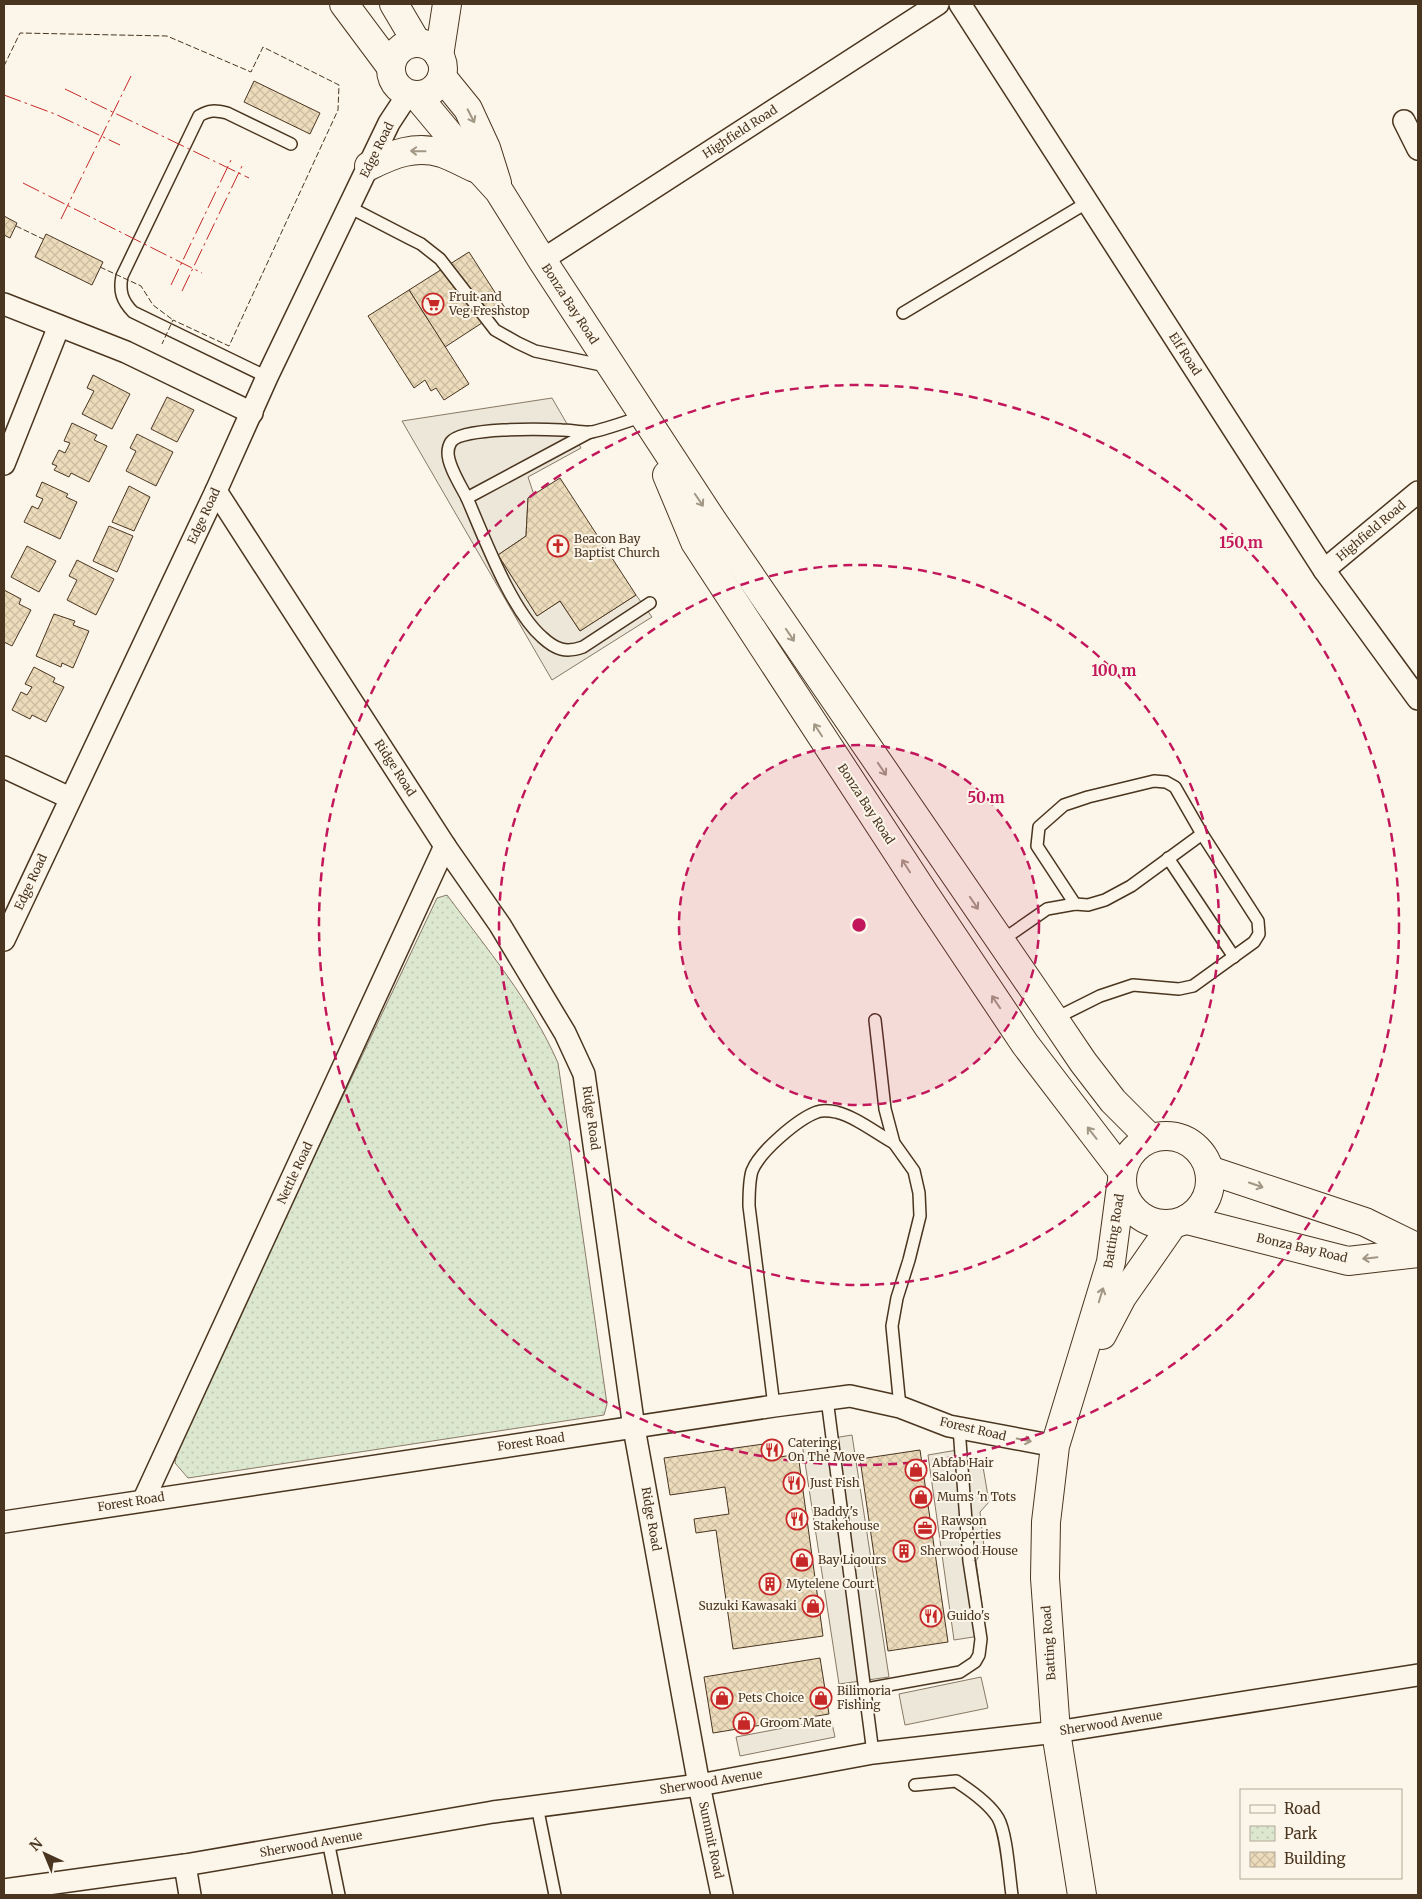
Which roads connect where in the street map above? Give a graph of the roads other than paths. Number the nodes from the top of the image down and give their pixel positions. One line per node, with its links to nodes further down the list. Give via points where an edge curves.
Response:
1 (344, 4): 8 (main road, Bonza Bay Road)
2 (394, 4): 7 (main road, Bonza Bay Road)
3 (430, 4): 7 (main road)
4 (447, 4): 7 (main road)
5 (938, 4): 18 (street, Highfield Road)
6 (960, 4): 16 (street, Elf Road)
7 (430, 55): 8 (main road, via 407,45 393,57); 9 (main road, via 433,90); 15 (main road, Bonza Bay Road, one-way to 15, via 468,109 486,148)
8 (390, 67): 9 (main road, Bonza Bay Road, via 394,84)
9 (413, 95): 13 (street, Edge Road, via 389,122); 14 (main road, Bonza Bay Road)
10 (1404, 121): 12 (street)
11 (291, 144): 23 (lane, via 217,110 199,116 120,286 125,304 133,312)
12 (1418, 149)
13 (369, 166): 14 (main road, one-way to 13, via 442,154 418,150 392,154); 17 (street, Edge Road)
14 (480, 170): 15 (main road, Bonza Bay Road)
15 (499, 190): 18 (main road, Bonza Bay Road)
16 (1088, 202): 20 (lane); 31 (street, Elf Road)
17 (349, 207): 22 (lane, via 415,241 440,259 495,330 535,351); 23 (street, Edge Road)
18 (542, 260): 22 (main road, Bonza Bay Road)
19 (4, 304): 21 (street)
20 (903, 313)
21 (59, 326): 24 (street, via 126,352); 27 (street)
22 (611, 367): 25 (main road, Bonza Bay Road)
23 (267, 377): 24 (street, Edge Road)
24 (252, 413): 28 (street, Edge Road)
25 (643, 416): 26 (lane); 41 (main road, Bonza Bay Road, one-way to 41); 48 (main road, Bonza Bay Road, one-way to 25, via 1025,1044 695,542)
26 (590, 432): 30 (lane); 30 (lane, via 503,430 457,437 450,444 448,453)
27 (4, 464)
28 (216, 490): 35 (street, Edge Road); 37 (street, Ridge Road)
29 (1418, 492): 31 (street, Highfield Road)
30 (467, 498): 32 (lane, via 515,601 534,629 555,647 571,651 583,647)
31 (1324, 570): 33 (street, Elf Road)
32 (650, 603)
33 (1418, 699)
34 (4, 767): 35 (street)
35 (70, 798): 40 (street, Edge Road)
36 (1202, 834): 38 (lane); 39 (lane, via 1174,787 1166,782 1154,781 1116,789 1064,805 1039,827 1037,846); 42 (lane, via 1258,921 1259,934 1254,942)
37 (445, 846): 56 (street, Ridge Road, via 500,925 566,1033 584,1074); 59 (street, Nettle Road)
38 (1168, 858): 39 (lane, via 1131,886 1105,900 1088,905); 42 (lane)
39 (1075, 904): 41 (lane, via 1047,909)
40 (4, 940)
41 (1001, 941): 43 (main road, Bonza Bay Road)
42 (1234, 958): 43 (lane, via 1193,986 1179,989 1133,985 1100,996)
43 (1054, 1019): 45 (main road, Bonza Bay Road, via 1113,1101)
44 (875, 1020): 46 (lane, via 885,1109)
45 (1150, 1138): 47 (main road, via 1164,1135 1179,1137 1193,1144); 48 (main road, via 1127,1158)
46 (894, 1143): 54 (lane, via 837,1112 818,1111 772,1145 752,1172 749,1206); 55 (lane, via 914,1171 920,1216 892,1326)
47 (1210, 1170): 49 (main road, via 1206,1199 1198,1211); 50 (main road, one-way to 50, via 1365,1222)
48 (1121, 1179): 49 (main road, via 1125,1200 1134,1212 1159,1224); 52 (main road, Batting Road, one-way to 48, via 1111,1262)
49 (1180, 1222): 51 (main road, Bonza Bay Road, one-way to 49, via 1348,1261); 52 (main road, Batting Road, via 1122,1297)
50 (1418, 1248)
51 (1418, 1253)
52 (1072, 1392): 58 (main road, Batting Road)
53 (827, 1399): 54 (street, Forest Road); 55 (street, Forest Road, via 850,1396); 62 (lane)
54 (774, 1406): 56 (street, Forest Road)
55 (900, 1407): 57 (street, Forest Road)
56 (634, 1428): 59 (street, Forest Road); 65 (street, Ridge Road)
57 (959, 1428): 58 (street, Forest Road, one-way to 58); 62 (lane, via 968,1561 981,1639 979,1655 975,1662 960,1672)
58 (1055, 1446): 63 (main road, Batting Road, via 1046,1522 1045,1578)
59 (144, 1499): 60 (street, Forest Road)
60 (4, 1522)
61 (1418, 1675): 63 (street, Sherwood Avenue)
62 (866, 1689): 64 (lane)
63 (1056, 1732): 64 (street, Sherwood Avenue); 76 (main road, Batting Road)
64 (873, 1753): 65 (street, Sherwood Avenue)
65 (699, 1785): 67 (street, Sherwood Avenue); 74 (street, Summit Road)
66 (915, 1785): 75 (lane, via 956,1782 992,1810 1002,1830)
67 (536, 1806): 68 (street, Sherwood Avenue); 73 (lane)
68 (328, 1841): 69 (street, Sherwood Avenue); 72 (lane)
69 (185, 1865): 70 (street, Sherwood Avenue); 71 (street)
70 (4, 1890)
71 (190, 1895)
72 (339, 1895)
73 (555, 1895)
74 (722, 1895)
75 (1012, 1895)
76 (1082, 1895)

